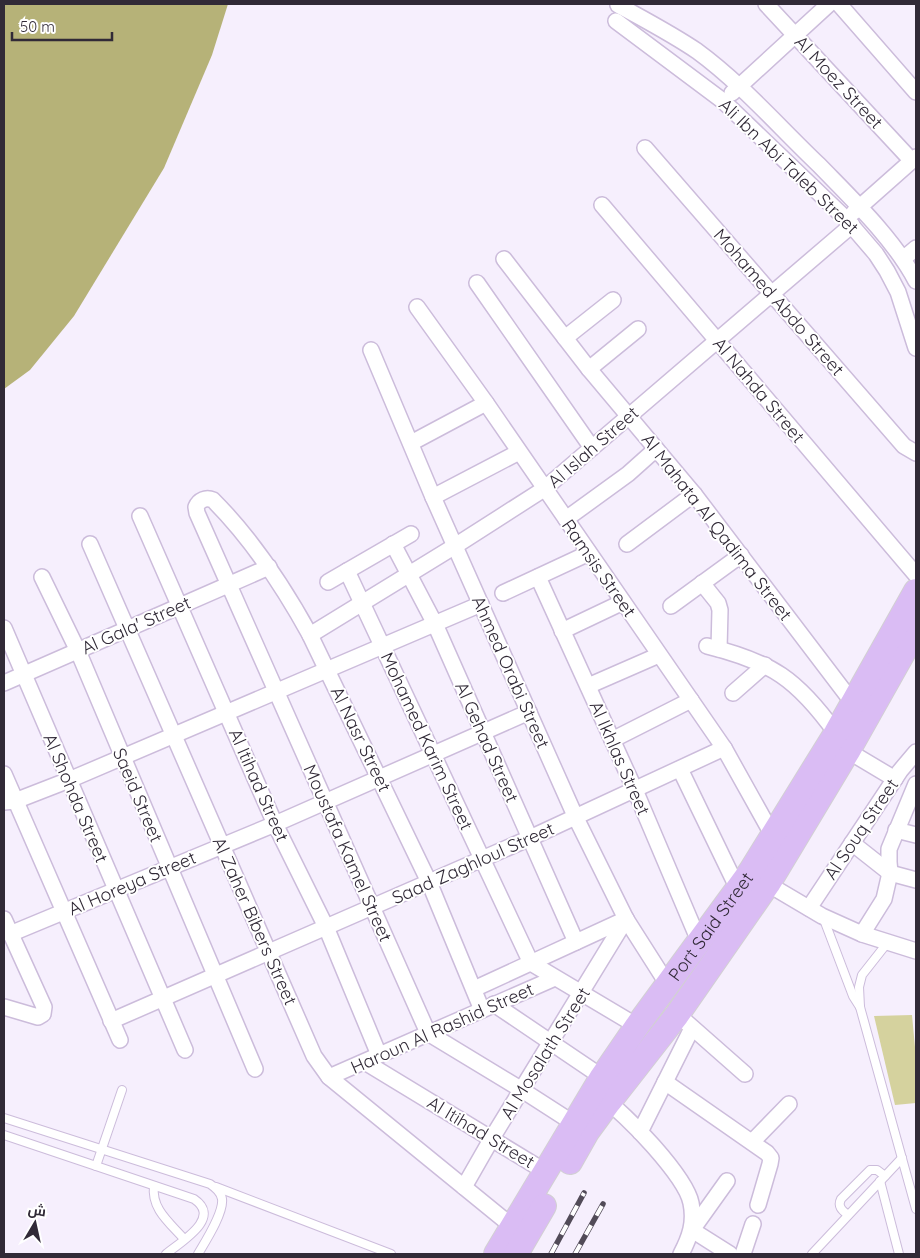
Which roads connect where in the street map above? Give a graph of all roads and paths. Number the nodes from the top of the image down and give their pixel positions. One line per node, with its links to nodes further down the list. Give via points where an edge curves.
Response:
1 (766, 4): 6 (street, Al Moez Street)
2 (829, 4): 6 (street)
3 (839, 4): 8 (street)
4 (618, 5): 7 (street, Ali Ibn Abi Taleb Street, via 698,52)
5 (616, 21): 9 (street, Ali Ibn Abi Taleb Street)
6 (794, 35): 7 (street); 11 (street, Al Moez Street)
7 (738, 86): 9 (street); 13 (street, Ali Ibn Abi Taleb Street)
8 (916, 92)
9 (723, 101): 14 (street, Ali Ibn Abi Taleb Street)
10 (645, 148): 19 (street, Mohamed Abdo Street)
11 (914, 159): 13 (street, Al Islah Street)
12 (602, 205): 24 (street, Al Nahda Street)
13 (860, 206): 14 (street, Al Islah Street); 15 (street, Ali Ibn Abi Taleb Street)
14 (849, 222): 19 (street, Al Islah Street); 25 (street, Ali Ibn Abi Taleb Street, via 876,254 898,292)
15 (911, 254): 17 (street, Ali Ibn Abi Taleb Street)
16 (504, 259): 23 (street, Al Mahata Al Qadima Street)
17 (916, 281)
18 (477, 283): 31 (street)
19 (772, 294): 24 (street, Al Islah Street); 34 (street, Mohamed Abdo Street, via 904,446)
20 (613, 300): 23 (street)
21 (417, 307): 28 (street, Ramsis Street)
22 (638, 329): 27 (street)
23 (565, 338): 27 (street, Al Mahata Al Qadima Street)
24 (717, 341): 29 (street, Al Islah Street); 51 (street, Al Nahda Street)
25 (916, 348)
26 (371, 350): 30 (street, Ahmed Orabi Street)
27 (589, 369): 29 (street, Al Mahata Al Qadima Street)
28 (486, 404): 30 (street); 33 (street, Ramsis Street)
29 (629, 416): 31 (street, Al Islah Street); 32 (street, Al Mahata Al Qadima Street)
30 (411, 443): 37 (street, Ahmed Orabi Street)
31 (592, 448): 35 (street, Al Islah Street)
32 (656, 448): 36 (street, Al Mahata Al Qadima Street); 40 (street, via 628,474)
33 (519, 452): 35 (street, Ramsis Street); 37 (street)
34 (916, 453)
35 (544, 489): 40 (street, Ramsis Street); 45 (street, Al Islah Street)
36 (694, 494): 44 (street); 47 (street, Al Mahata Al Qadima Street)
37 (433, 497): 45 (street, Ahmed Orabi Street)
38 (200, 502): 48 (street, Al Nasr Street, via 213,500); 56 (street, Moustafa Kamel Street, via 196,510)
39 (140, 516): 62 (street, Al Itihad Street)
40 (566, 519): 46 (street, Ramsis Street)
41 (411, 534): 43 (street)
42 (90, 544): 66 (street, Al Zaher Bibers Street)
43 (394, 544): 49 (street); 50 (street, Al Gehad Street)
44 (627, 544)
45 (455, 546): 50 (street, Al Islah Street); 61 (street, Ahmed Orabi Street)
46 (589, 553): 53 (street); 59 (street, Ramsis Street)
47 (742, 555): 55 (street); 81 (street, Al Mahata Al Qadima Street)
48 (268, 567): 56 (street, Al Gala' Street); 69 (street, Al Nasr Street)
49 (347, 571): 54 (street); 60 (street, Mohamed Karim Street)
50 (410, 575): 60 (street, Al Islah Street); 64 (street, Al Gehad Street)
51 (916, 575)
52 (42, 577): 71 (street, Saeid Street)
53 (538, 577): 58 (street); 68 (street, Al Ikhlas Street)
54 (328, 582)
55 (702, 583): 63 (street); 73 (street, via 720,610 713,648)
56 (228, 584): 62 (street, Al Gala' Street); 78 (street, Moustafa Kamel Street)
57 (916, 591): 81 (main road, Port Said Street)
58 (503, 593)
59 (623, 602): 68 (street); 72 (street, Ramsis Street)
60 (363, 603): 69 (street, Al Islah Street); 70 (street, Mohamed Karim Street)
61 (481, 604): 64 (street); 82 (street, Ahmed Orabi Street)
62 (180, 606): 66 (street, Al Gala' Street); 83 (street, Al Itihad Street)
63 (671, 606)
64 (436, 624): 70 (street); 84 (street, Al Gehad Street)
65 (4, 628): 75 (street, Al Shohda Street)
66 (127, 629): 71 (street, Al Gala' Street); 85 (street, Al Zaher Bibers Street)
67 (916, 630): 87 (main road, Port Said Street)
68 (562, 631): 77 (street, Al Ikhlas Street)
69 (310, 635): 74 (street, Al Nasr Street)
70 (383, 646): 74 (street); 90 (street, Mohamed Karim Street)
71 (78, 651): 75 (street, Al Gala' Street); 91 (street, Saeid Street)
72 (660, 655): 77 (street); 80 (street, Ramsis Street)
73 (765, 665): 79 (street); 87 (street, via 807,695)
74 (327, 670): 78 (street); 95 (street, Al Nasr Street)
75 (23, 674): 76 (street, Al Gala' Street); 96 (street, Al Shohda Street)
76 (4, 683)
77 (588, 686): 86 (street, Al Ikhlas Street)
78 (276, 692): 83 (street); 100 (street, Moustafa Kamel Street)
79 (733, 693)
80 (691, 700): 86 (street); 88 (street, Ramsis Street)
81 (853, 703): 87 (main road, Port Said Street)
82 (529, 712): 84 (street, Al Horeya Street); 101 (street, Ahmed Orabi Street)
83 (227, 713): 85 (street); 102 (street, Al Itihad Street)
84 (483, 732): 90 (street, Al Horeya Street); 106 (street, Al Gehad Street)
85 (174, 736): 91 (street); 108 (street, Al Zaher Bibers Street)
86 (612, 740): 98 (street, Al Ikhlas Street)
87 (842, 742): 94 (street); 104 (main road, Port Said Street); 113 (main road, Port Said Street)
88 (724, 748): 92 (street, Saad Zaghloul Street); 104 (street, Ramsis Street)
89 (916, 752): 94 (street, Al Souq Street)
90 (433, 754): 95 (street, Al Horeya Street); 109 (street, Mohamed Karim Street)
91 (122, 758): 96 (street); 110 (street, Saeid Street)
92 (680, 769): 98 (street, Saad Zaghloul Street); 113 (street)
93 (4, 774): 99 (street)
94 (897, 775): 97 (street); 107 (street, Al Souq Street)
95 (379, 777): 100 (street, Al Horeya Street); 114 (street, Al Nasr Street)
96 (69, 780): 99 (street); 115 (street, Al Shohda Street)
97 (916, 785): 103 (street)
98 (635, 790): 101 (street, Saad Zaghloul Street); 125 (street, Al Ikhlas Street)
99 (9, 801): 118 (street)
100 (324, 801): 102 (street, Al Horeya Street); 116 (street, Moustafa Kamel Street)
101 (576, 818): 106 (street, Saad Zaghloul Street); 121 (street, Ahmed Orabi Street)
102 (275, 824): 108 (street, Al Horeya Street); 122 (street, Al Itihad Street)
103 (896, 830): 105 (street); 111 (street, via 889,849)
104 (772, 834): 113 (main road, Port Said Street)
105 (916, 836)
106 (530, 838): 109 (street, Saad Zaghloul Street); 126 (street, Al Gehad Street)
107 (852, 843): 111 (street); 117 (street, Al Souq Street)
108 (222, 846): 110 (street, Al Horeya Street); 129 (street, Al Zaher Bibers Street)
109 (482, 859): 114 (street, Saad Zaghloul Street); 130 (street, Mohamed Karim Street)
110 (169, 868): 115 (street, Al Horeya Street); 131 (street, Saeid Street)
111 (890, 873): 112 (street); 124 (street, via 884,899)
112 (916, 880)
113 (752, 881): 117 (street); 125 (main road, Port Said Street); 141 (main road, Port Said Street)
114 (429, 882): 116 (street, Saad Zaghloul Street); 134 (street, Al Nasr Street)
115 (116, 890): 118 (street, Al Horeya Street); 136 (street, Al Shohda Street)
116 (372, 907): 122 (street, Saad Zaghloul Street); 143 (street, Moustafa Kamel Street)
117 (809, 908): 119 (street)
118 (63, 912): 123 (street, Al Horeya Street); 140 (street)
119 (822, 916): 124 (street); 139 (lane)
120 (4, 919): 123 (street)
121 (626, 919): 126 (street); 133 (street, Ahmed Orabi Street); 135 (street, Al Mosalath Street)
122 (326, 927): 129 (street, Saad Zaghloul Street); 147 (street, Al Itihad Street)
123 (10, 934): 137 (street, via 44,1007 43,1014 38,1017)
124 (862, 934): 127 (street)
125 (699, 941): 133 (main road, Port Said Street)
126 (576, 942): 130 (street)
127 (888, 942): 128 (street); 139 (lane, via 862,975)
128 (916, 951)
129 (269, 952): 131 (street, Saad Zaghloul Street); 150 (street, Al Zaher Bibers Street, via 314,1056)
130 (531, 963): 132 (street); 134 (street)
131 (215, 976): 136 (street, Saad Zaghloul Street); 148 (street, Saeid Street)
132 (555, 978): 135 (street); 138 (street, Haroun Al Rashid Street)
133 (668, 985): 142 (main road, Port Said Street)
134 (474, 989): 138 (street, Al Nasr Street)
135 (581, 994): 142 (street); 145 (street, Al Mosalath Street)
136 (163, 999): 140 (street, Saad Zaghloul Street); 146 (street, Al Shohda Street)
137 (4, 1007)
138 (488, 1007): 143 (street, Haroun Al Rashid Street); 145 (street)
139 (860, 1007): 163 (lane)
140 (111, 1021): 144 (street)
141 (685, 1021): 149 (street); 151 (street); 154 (main road, Port Said Street)
142 (637, 1026): 154 (main road, Port Said Street)
143 (428, 1033): 147 (street, Haroun Al Rashid Street); 153 (street)
144 (120, 1040)
145 (550, 1043): 153 (street, Al Mosalath Street); 154 (street)
146 (184, 1050)
147 (372, 1059): 150 (street, Haroun Al Rashid Street); 160 (street, Al Itihad Street)
148 (255, 1069)
149 (744, 1074)
150 (329, 1077): 170 (street, Al Zaher Bibers Street)
151 (665, 1082): 158 (street); 161 (street)
152 (122, 1090): 162 (lane)
153 (522, 1090): 157 (street); 160 (street, Al Mosalath Street)
154 (601, 1091): 157 (main road, Port Said Street); 158 (street)
155 (790, 1104): 161 (street)
156 (4, 1118): 162 (lane)
157 (580, 1128): 165 (main road, Port Said Street); 184 (main road, Port Said Street)
158 (640, 1132): 178 (street, via 685,1186 691,1201)
159 (4, 1135): 164 (lane)
160 (492, 1138): 165 (street, Al Itihad Street); 170 (street, Al Mosalath Street)
161 (752, 1142): 171 (street, via 771,1158)
162 (102, 1150): 164 (lane); 168 (lane)
163 (902, 1158): 166 (lane); 173 (lane)
164 (96, 1166): 169 (lane)
165 (546, 1172): 177 (main road, Port Said Street)
166 (883, 1178): 175 (lane); 175 (lane, via 877,1170 867,1172 840,1202 840,1208); 189 (lane)
167 (726, 1181): 178 (street)
168 (210, 1184): 172 (lane, via 218,1189); 182 (lane)
169 (154, 1186): 174 (lane, via 194,1199); 179 (lane, via 154,1202)
170 (464, 1187): 177 (street, Al Zaher Bibers Street)
171 (758, 1205)
172 (222, 1208): 174 (lane); 181 (lane)
173 (916, 1209)
174 (204, 1212): 179 (lane, via 203,1220)
175 (848, 1216): 188 (lane)
176 (753, 1224): 187 (street)
177 (512, 1227): 183 (main road, Port Said Street)
178 (692, 1230): 185 (street); 186 (street)
179 (184, 1239): 180 (lane)
180 (166, 1254)
181 (198, 1254)
182 (391, 1254)
183 (496, 1254)
184 (516, 1254)
185 (681, 1254)
186 (730, 1254)
187 (743, 1254)
188 (812, 1254)
189 (899, 1254)

